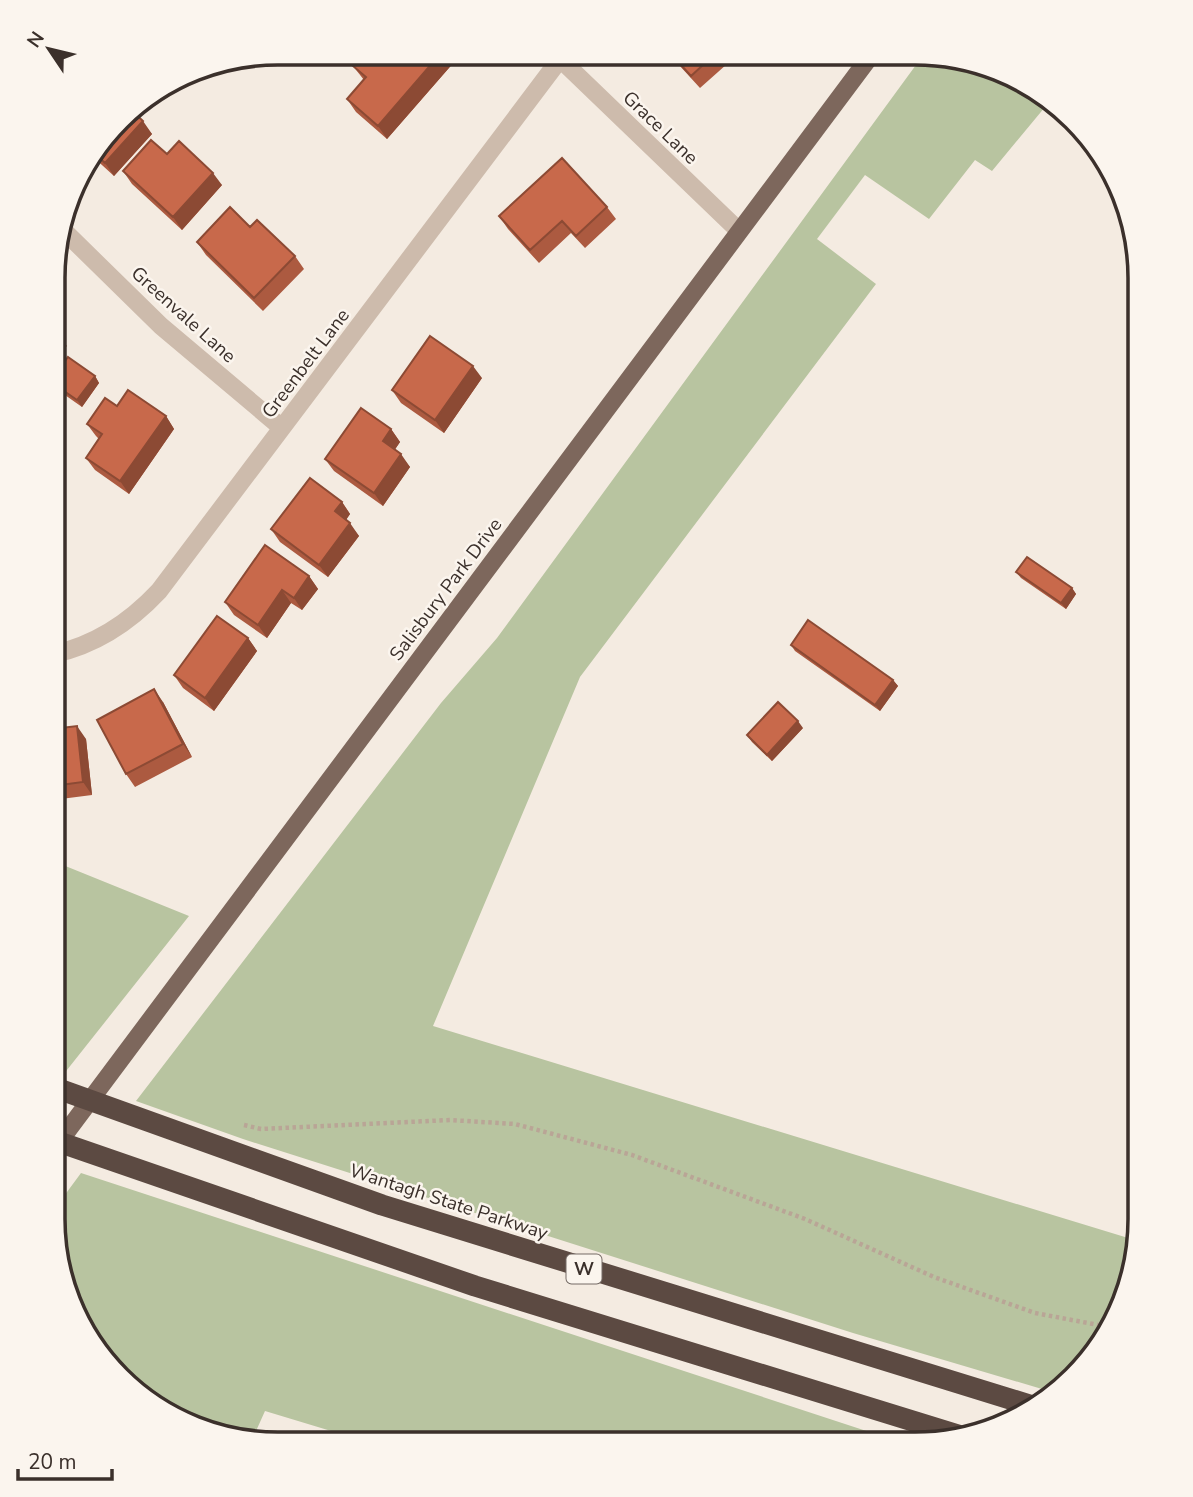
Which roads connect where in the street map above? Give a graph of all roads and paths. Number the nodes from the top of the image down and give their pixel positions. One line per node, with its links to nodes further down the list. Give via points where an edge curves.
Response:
1 (550, 65): 6 (street, Greenbelt Lane)
2 (566, 65): 4 (street, Grace Lane)
3 (864, 65): 4 (main road, Salisbury Park Drive)
4 (738, 231): 10 (main road, Salisbury Park Drive)
5 (69, 236): 6 (street, Greenvale Lane, via 161,326)
6 (282, 428): 7 (street, Greenbelt Lane, via 137,616 81,648)
7 (65, 652)
8 (65, 1091): 13 (highway, Wantagh State Parkway / W, via 382,1205)
9 (236, 1124): 12 (path, via 261,1129 450,1120 515,1124 632,1155 805,1219 934,1277 1035,1313)
10 (65, 1134)
11 (65, 1144): 14 (highway, via 475,1286)
12 (1099, 1325)
13 (1023, 1403)
14 (942, 1430)

